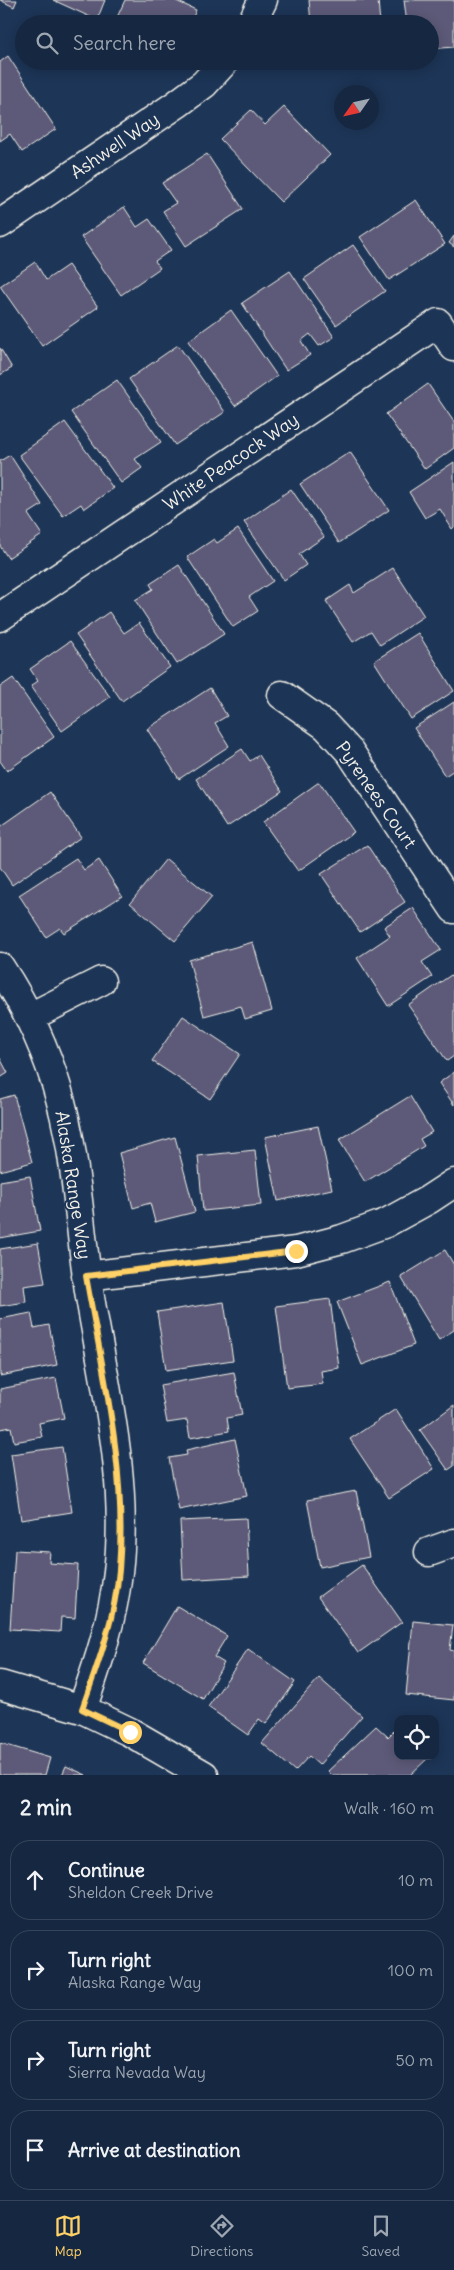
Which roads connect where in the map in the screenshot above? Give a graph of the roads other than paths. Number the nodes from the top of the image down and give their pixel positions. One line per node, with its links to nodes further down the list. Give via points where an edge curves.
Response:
1 (263, 0): 2 (street)
2 (256, 15)
3 (217, 70): 4 (street, Ashwell Way, via 177,104)
4 (0, 224)
5 (454, 347): 6 (street, White Peacock Way, via 438,323)
6 (0, 617)
7 (282, 695): 8 (street, Pyrenees Court, via 326,726 350,752)
8 (454, 909)
9 (0, 967): 11 (street, Alaska Range Way)
10 (101, 982): 11 (street)
11 (30, 1017): 13 (street, Alaska Range Way, via 53,1073 68,1134)
12 (454, 1183): 13 (street, via 386,1222 324,1244 296,1251)
13 (86, 1276): 15 (street, Alaska Range Way, via 117,1458 120,1515 118,1571 110,1622)
14 (0, 1685): 15 (street)
15 (82, 1709): 16 (street, via 130,1732)
16 (204, 1775)

